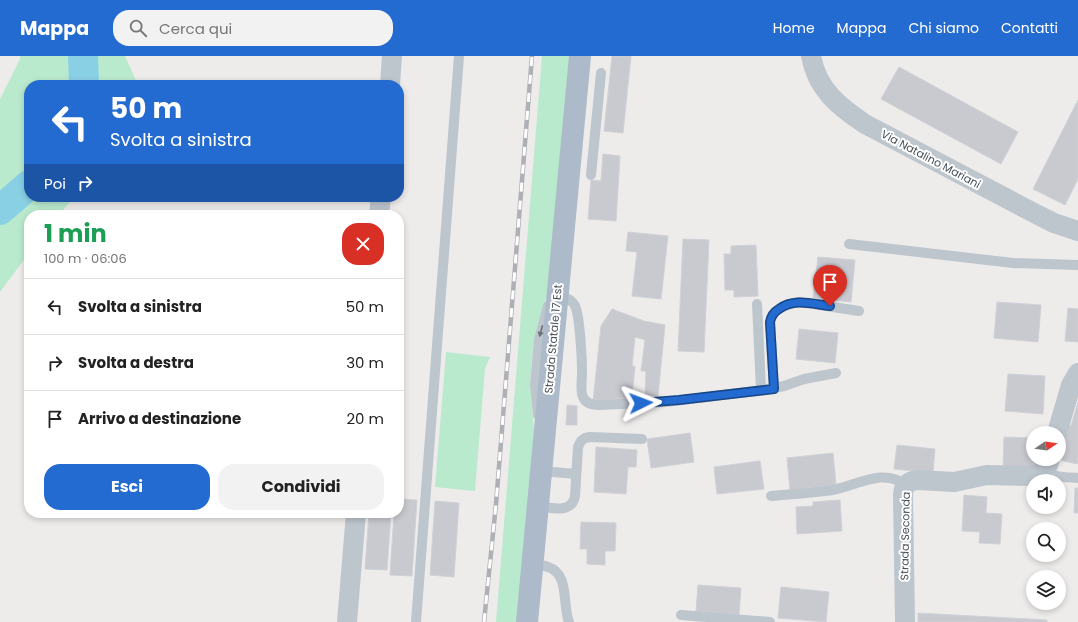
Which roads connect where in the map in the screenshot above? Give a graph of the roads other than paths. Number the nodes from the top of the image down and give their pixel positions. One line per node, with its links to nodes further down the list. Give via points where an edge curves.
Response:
1 (392, 56): 6 (street)
2 (459, 56): 33 (lane)
3 (580, 56): 7 (main road, Strada Statale 17 Est)
4 (811, 56): 9 (street, Via Natalino Mariani, via 814,71 824,88 844,109 865,124 1036,214)
5 (601, 73): 7 (lane)
6 (390, 80)
7 (584, 134): 8 (lane); 12 (main road, Strada Statale 17 Est)
8 (591, 175)
9 (1078, 231)
10 (849, 244): 11 (lane, via 1013,264)
11 (1078, 264)
12 (557, 297): 18 (lane, via 570,300 576,308 582,361 582,394 586,401 592,404 661,402); 23 (main road, Strada Statale 17 Est)
13 (757, 304): 18 (lane)
14 (859, 310): 17 (lane, via 800,302 787,304 775,312 770,322)
15 (836, 373): 17 (lane, via 804,379)
16 (1078, 373): 19 (street, via 1071,385)
17 (774, 389): 18 (lane)
18 (761, 390)
19 (1059, 426)
20 (642, 439): 24 (lane, via 593,437 583,440 578,447)
21 (1046, 466): 26 (street, Strada Seconda, via 1039,475 1032,476 984,475 954,482 918,480)
22 (1047, 466): 25 (lane, via 1049,474)
23 (541, 471): 24 (lane); 28 (main road, Strada Statale 17 Est)
24 (576, 474): 28 (lane, via 572,505 562,508)
25 (1078, 478)
26 (906, 485): 27 (lane, via 897,479 876,478 834,490); 37 (street, Strada Seconda, via 903,494)
27 (771, 496)
28 (538, 506): 30 (main road, Strada Statale 17 Est)
29 (356, 518): 32 (street)
30 (533, 564): 34 (main road, Strada Statale 17 Est); 35 (lane, via 550,567 560,576)
31 (682, 615): 36 (lane)
32 (347, 622)
33 (416, 622)
34 (527, 622)
35 (569, 622)
36 (770, 622)
37 (905, 622)

